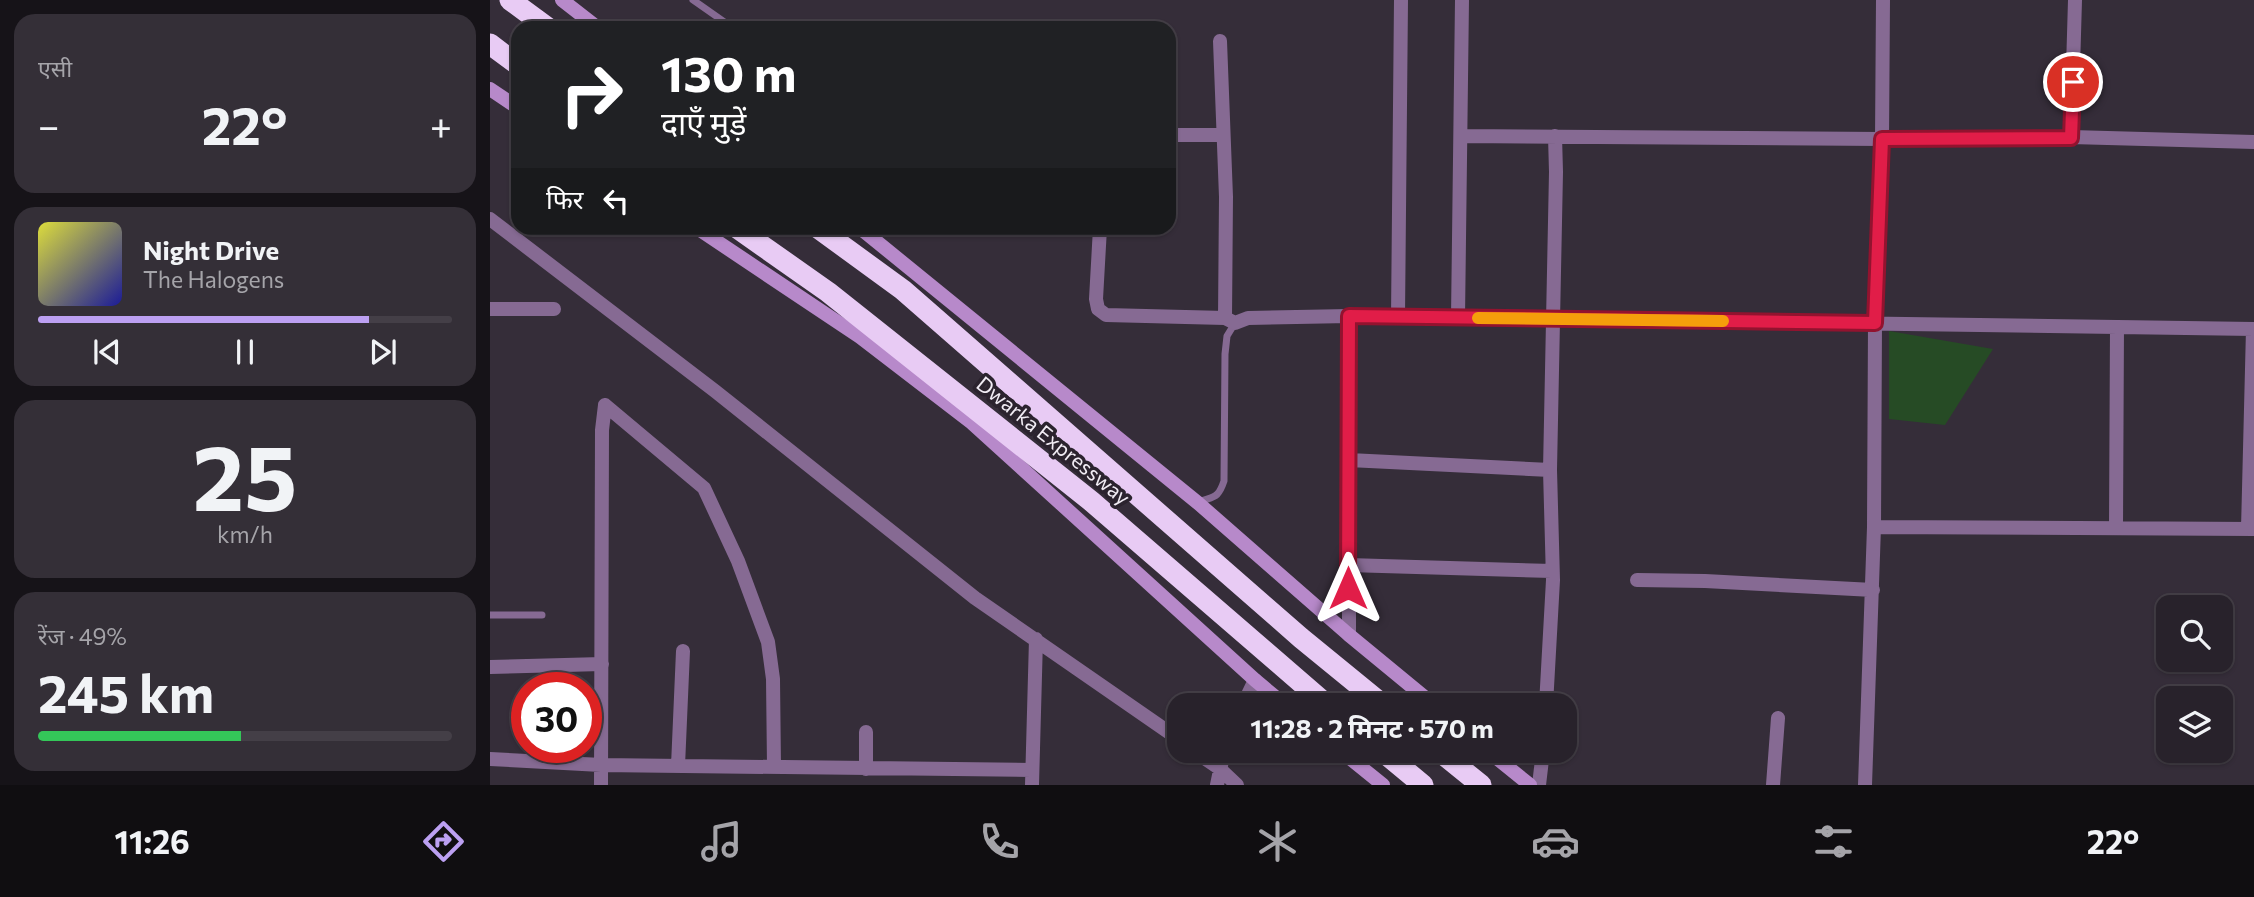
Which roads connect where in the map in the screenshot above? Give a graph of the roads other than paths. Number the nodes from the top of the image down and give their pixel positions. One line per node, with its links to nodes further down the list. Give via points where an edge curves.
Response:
1 (510, 0): 8 (highway)
2 (562, 0): 9 (street)
3 (693, 0): 10 (lane)
4 (1401, 0): 32 (street)
5 (1462, 0): 18 (street)
6 (1883, 0): 21 (street)
7 (2075, 0): 20 (street)
8 (538, 21)
9 (589, 21)
10 (723, 21)
11 (1220, 41): 17 (street)
12 (490, 44): 13 (highway)
13 (511, 60)
14 (490, 89): 15 (street)
15 (511, 103)
16 (1176, 135): 17 (street)
17 (1223, 135): 34 (street)
18 (1461, 136): 19 (street); 33 (street)
19 (1555, 136): 21 (street); 35 (street)
20 (2071, 138): 21 (street); 22 (street)
21 (1882, 139): 36 (street)
22 (2254, 142)
23 (490, 219): 52 (street, via 975,598)
24 (707, 235): 56 (street, via 860,337 972,423)
25 (747, 235): 59 (highway, Dwarka Expressway, via 828,292 1091,500)
26 (827, 235): 60 (highway, Dwarka Expressway, via 902,290)
27 (869, 235): 41 (street)
28 (1099, 235): 34 (street, via 1095,286 1098,309 1106,315)
29 (490, 309): 30 (street)
30 (554, 309)
31 (1349, 316): 32 (street); 34 (street); 39 (street)
32 (1398, 317): 33 (street)
33 (1458, 318): 35 (street)
34 (1230, 320): 41 (lane, via 1225,354 1224,481 1212,500)
35 (1553, 320): 36 (street); 40 (street)
36 (1875, 323): 37 (street); 42 (street)
37 (2117, 327): 38 (street); 43 (street)
38 (2254, 329): 44 (street)
39 (1349, 460): 40 (street); 45 (street)
40 (1550, 470): 46 (street)
41 (1198, 503): 51 (street)
42 (1874, 527): 43 (street); 48 (street)
43 (2116, 528): 44 (street)
44 (2251, 529)
45 (1348, 565): 46 (street); 51 (street)
46 (1552, 571): 62 (street)
47 (1637, 580): 48 (street)
48 (1872, 590): 89 (street)
49 (490, 615): 50 (lane)
50 (542, 615)
51 (1349, 635): 61 (street)
52 (1036, 639): 64 (street); 79 (street)
53 (683, 652): 75 (street)
54 (602, 664): 55 (street); 74 (street); 76 (street, via 605,405 704,488 768,642)
55 (490, 667)
56 (1255, 680): 57 (street); 58 (street)
57 (1249, 693)
58 (1271, 693)
59 (1313, 693)
60 (1368, 693)
61 (1419, 693)
62 (1547, 693)
63 (1778, 718): 88 (street)
64 (1167, 731)
65 (866, 732): 78 (street)
66 (490, 759): 74 (street)
67 (1212, 763): 77 (street)
68 (1220, 763): 77 (street)
69 (1356, 763): 83 (street)
70 (1396, 763): 84 (highway)
71 (1453, 763): 85 (highway)
72 (1503, 763): 86 (street)
73 (1542, 763): 87 (street)
74 (601, 765): 75 (street); 80 (street)
75 (678, 766): 76 (street)
76 (774, 766): 78 (street)
77 (1219, 768): 81 (street); 82 (street)
78 (866, 769): 79 (street)
79 (1032, 778)
80 (601, 785)
81 (1217, 785)
82 (1237, 785)
83 (1383, 785)
84 (1423, 785)
85 (1480, 785)
86 (1530, 785)
87 (1539, 785)
88 (1773, 785)
89 (1865, 785)

